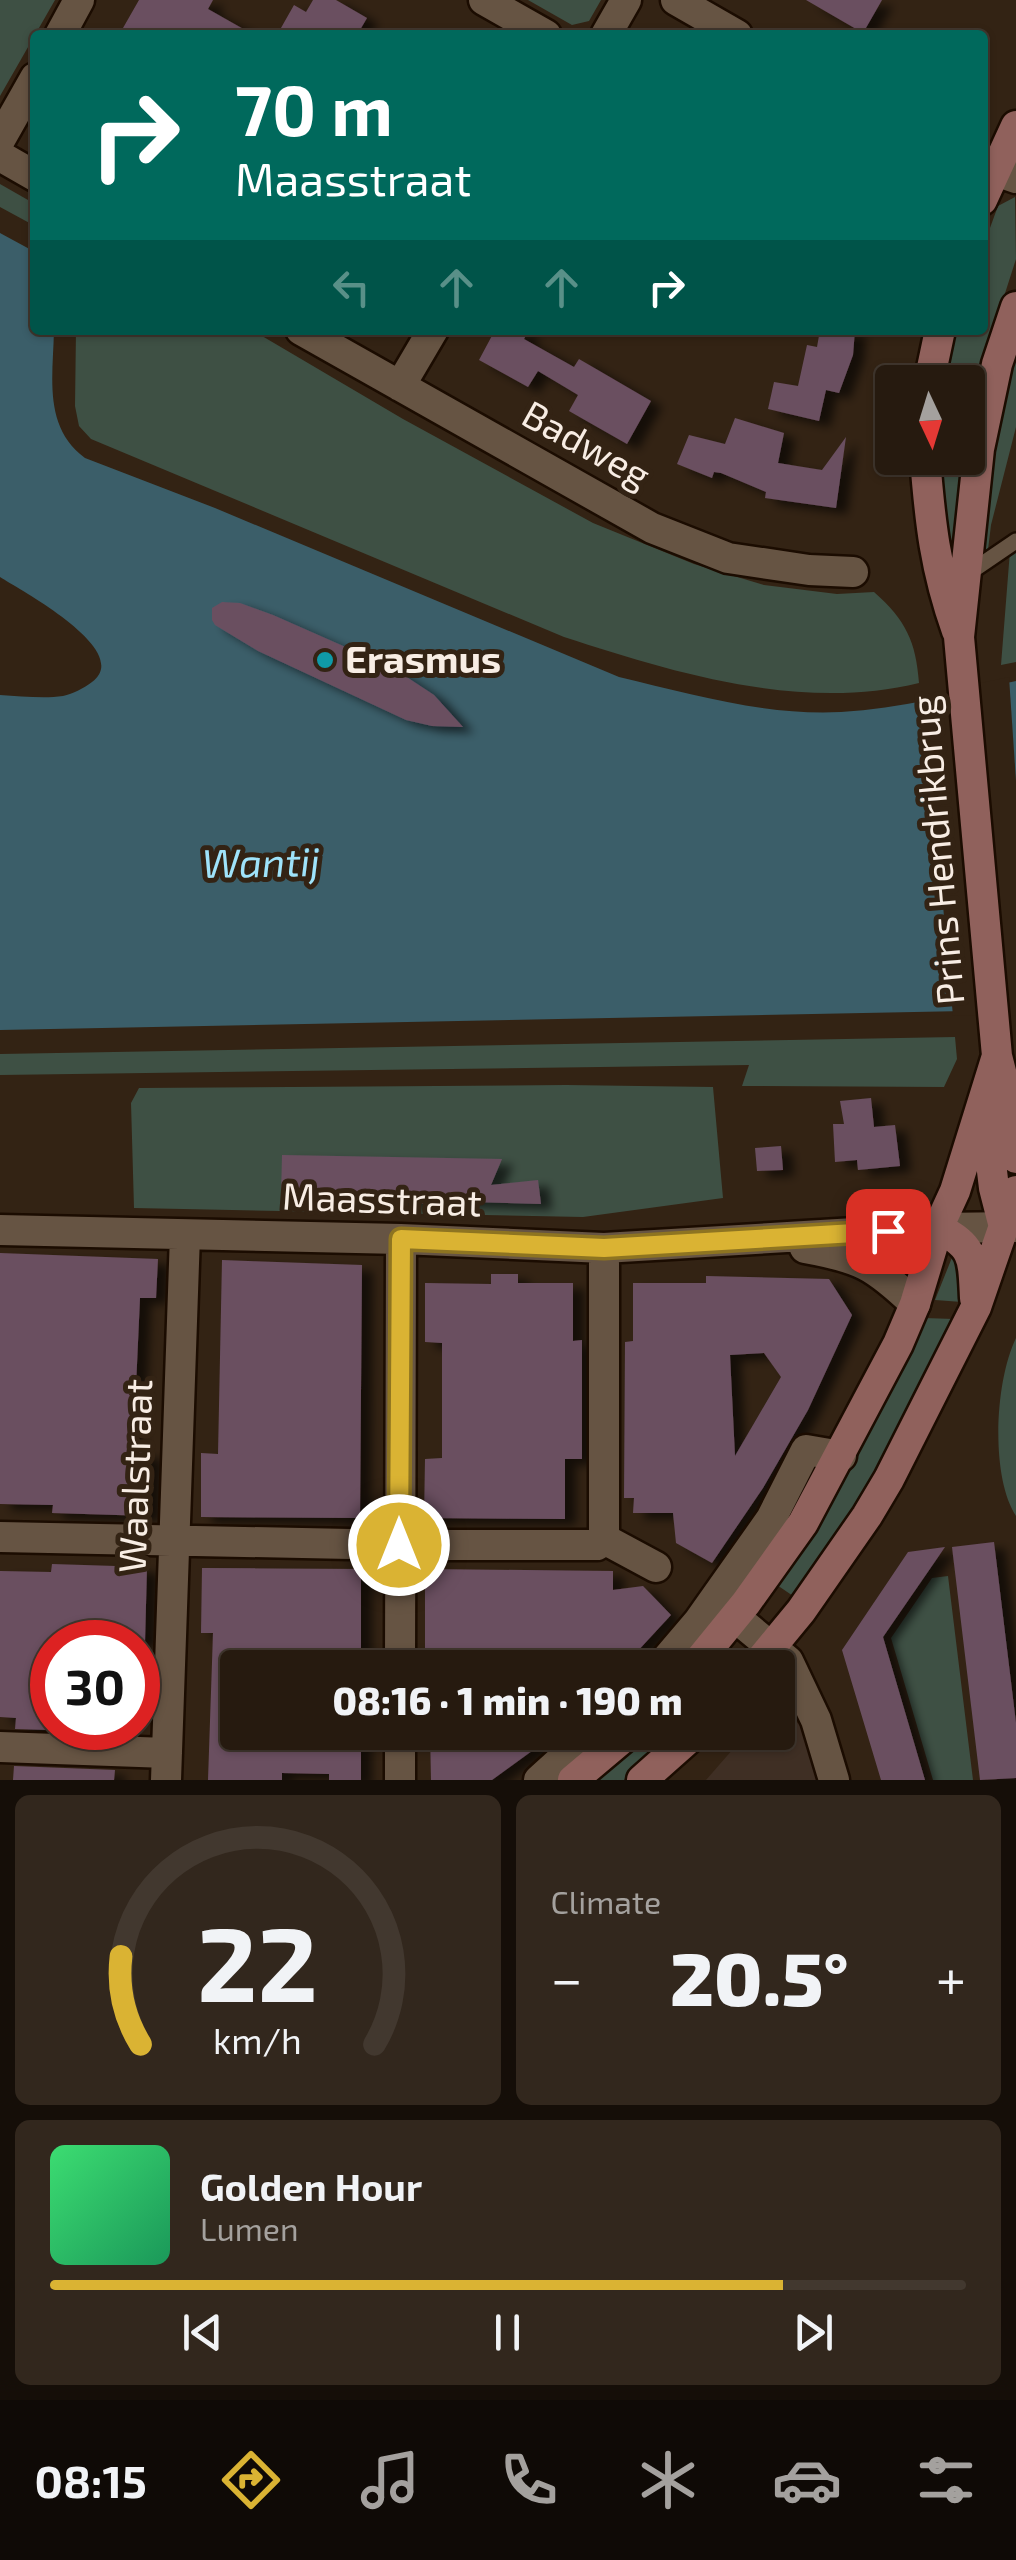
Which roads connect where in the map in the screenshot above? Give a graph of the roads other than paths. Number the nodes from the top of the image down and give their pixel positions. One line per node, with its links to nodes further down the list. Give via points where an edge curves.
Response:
1 (79, 0): 5 (street)
2 (484, 0): 6 (street)
3 (626, 0): 7 (street)
4 (676, 0): 8 (street)
5 (63, 30)
6 (537, 30)
7 (609, 30)
8 (728, 30)
9 (30, 87): 11 (street)
10 (1016, 126): 13 (main road)
11 (0, 140)
12 (0, 156): 14 (street)
13 (998, 171)
14 (30, 173)
15 (1016, 307): 24 (main road, via 980,449)
16 (310, 335): 20 (street, Badweg)
17 (430, 335): 20 (street)
18 (939, 335): 19 (main road)
19 (933, 365)
20 (400, 386): 23 (street, Badweg, via 652,528 728,558)
21 (926, 475): 25 (main road, via 931,537)
22 (1016, 541): 24 (lane)
23 (852, 572)
24 (966, 575): 25 (main road)
25 (959, 637): 26 (main road, Prins Hendrikbrug)
26 (997, 1056): 27 (main road); 28 (main road)
27 (983, 1103): 30 (main road, via 994,1188); 31 (main road)
28 (1016, 1158)
29 (1016, 1191): 30 (main road)
30 (1010, 1227): 31 (street, Maasstraat); 38 (main road)
31 (938, 1228): 35 (street, Maasstraat); 37 (main road); 38 (main road, via 961,1240 974,1262)
32 (0, 1230): 33 (street, Maasstraat)
33 (185, 1235): 34 (street, Maasstraat); 42 (street, Waalstraat)
34 (401, 1239): 36 (street, Maasstraat); 43 (street)
35 (762, 1240): 36 (street, Maasstraat); 37 (street, Maasstraat, via 850,1256 878,1269)
36 (604, 1248): 41 (street)
37 (916, 1304): 39 (main road)
38 (976, 1307): 50 (main road, via 867,1516)
39 (840, 1456): 45 (main road, via 803,1523); 47 (street, via 806,1450 771,1519)
40 (0, 1537): 42 (street)
41 (604, 1538): 43 (street, via 596,1545); 44 (street)
42 (172, 1542): 43 (street); 57 (street, Waalstraat)
43 (399, 1545): 46 (street)
44 (656, 1568)
45 (735, 1617): 48 (main road); 49 (street)
46 (400, 1650)
47 (674, 1650)
48 (708, 1650)
49 (758, 1650)
50 (769, 1650)
51 (795, 1676): 62 (street)
52 (0, 1747): 57 (street)
53 (400, 1750): 58 (street)
54 (572, 1750): 59 (street)
55 (609, 1750): 60 (main road)
56 (676, 1750): 61 (main road)
57 (166, 1766)
58 (400, 1780)
59 (538, 1780)
60 (574, 1780)
61 (642, 1780)
62 (834, 1780)

